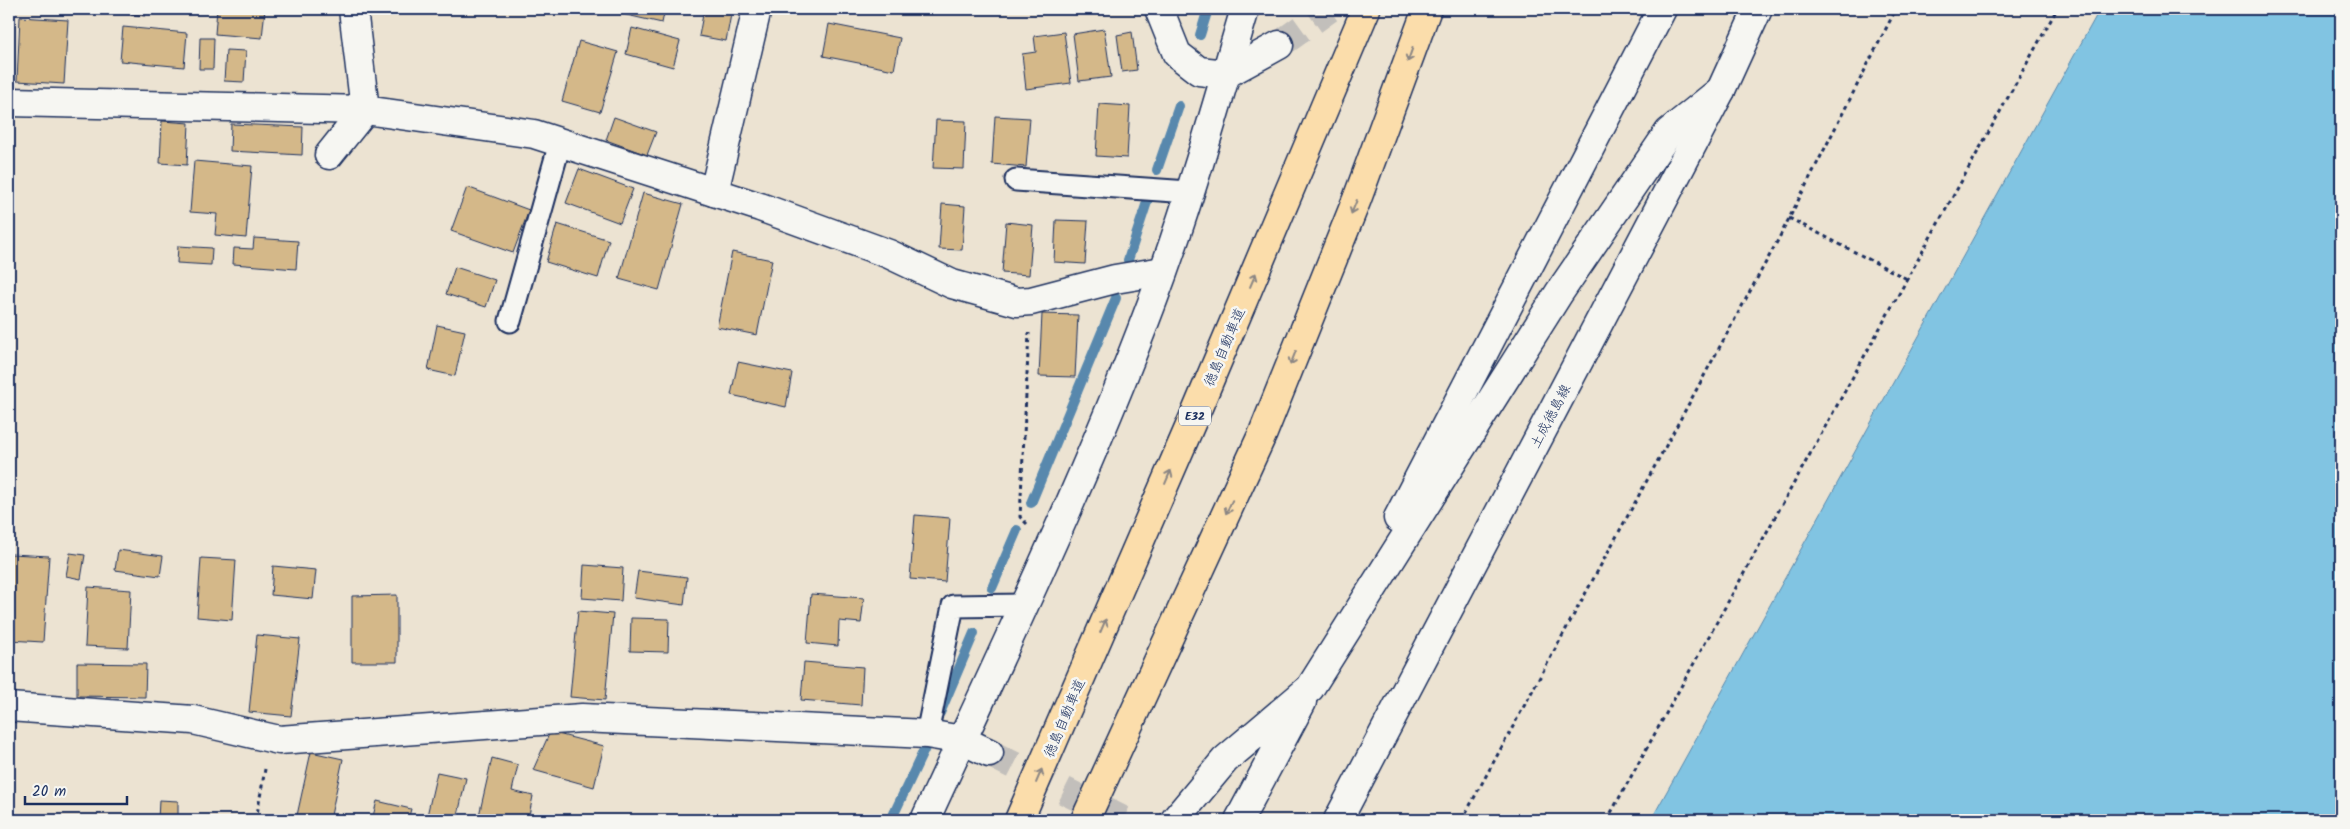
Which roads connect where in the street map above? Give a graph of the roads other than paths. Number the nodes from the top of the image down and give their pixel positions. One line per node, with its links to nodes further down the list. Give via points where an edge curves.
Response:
1 (353, 9): 13 (street)
2 (757, 9): 17 (street)
3 (1159, 9): 10 (street, via 1177,54 1199,71)
4 (1246, 9): 10 (street)
5 (1366, 9): 28 (highway, 徳島自動車道 / E32, one-way to 5)
6 (1427, 9): 29 (highway, one-way to 29, via 1357,199 1263,433)
7 (1662, 9): 22 (street)
8 (1758, 9): 11 (street, 土成徳島線)
9 (1280, 45): 10 (street)
10 (1226, 74): 18 (street)
11 (1721, 90): 22 (street, via 1669,132 1559,293); 32 (street, 土成徳島線)
12 (9, 102): 13 (street)
13 (366, 110): 14 (street, via 534,134); 15 (street)
14 (560, 143): 17 (street); 20 (lane)
15 (329, 155)
16 (1016, 180): 18 (lane)
17 (714, 192): 19 (street, via 889,254 952,284 1017,302)
18 (1189, 192): 19 (street)
19 (1163, 271): 21 (street, via 1122,379)
20 (510, 321)
21 (1024, 605): 24 (lane, via 953,606); 25 (street)
22 (1310, 688): 30 (street, via 1226,760); 31 (street)
23 (9, 707): 24 (street, via 193,720 279,740 582,718)
24 (927, 734): 25 (street)
25 (962, 740): 26 (street); 27 (street)
26 (989, 753)
27 (925, 820)
28 (1019, 820)
29 (1085, 820)
30 (1175, 820)
31 (1239, 820)
32 (1338, 820)

